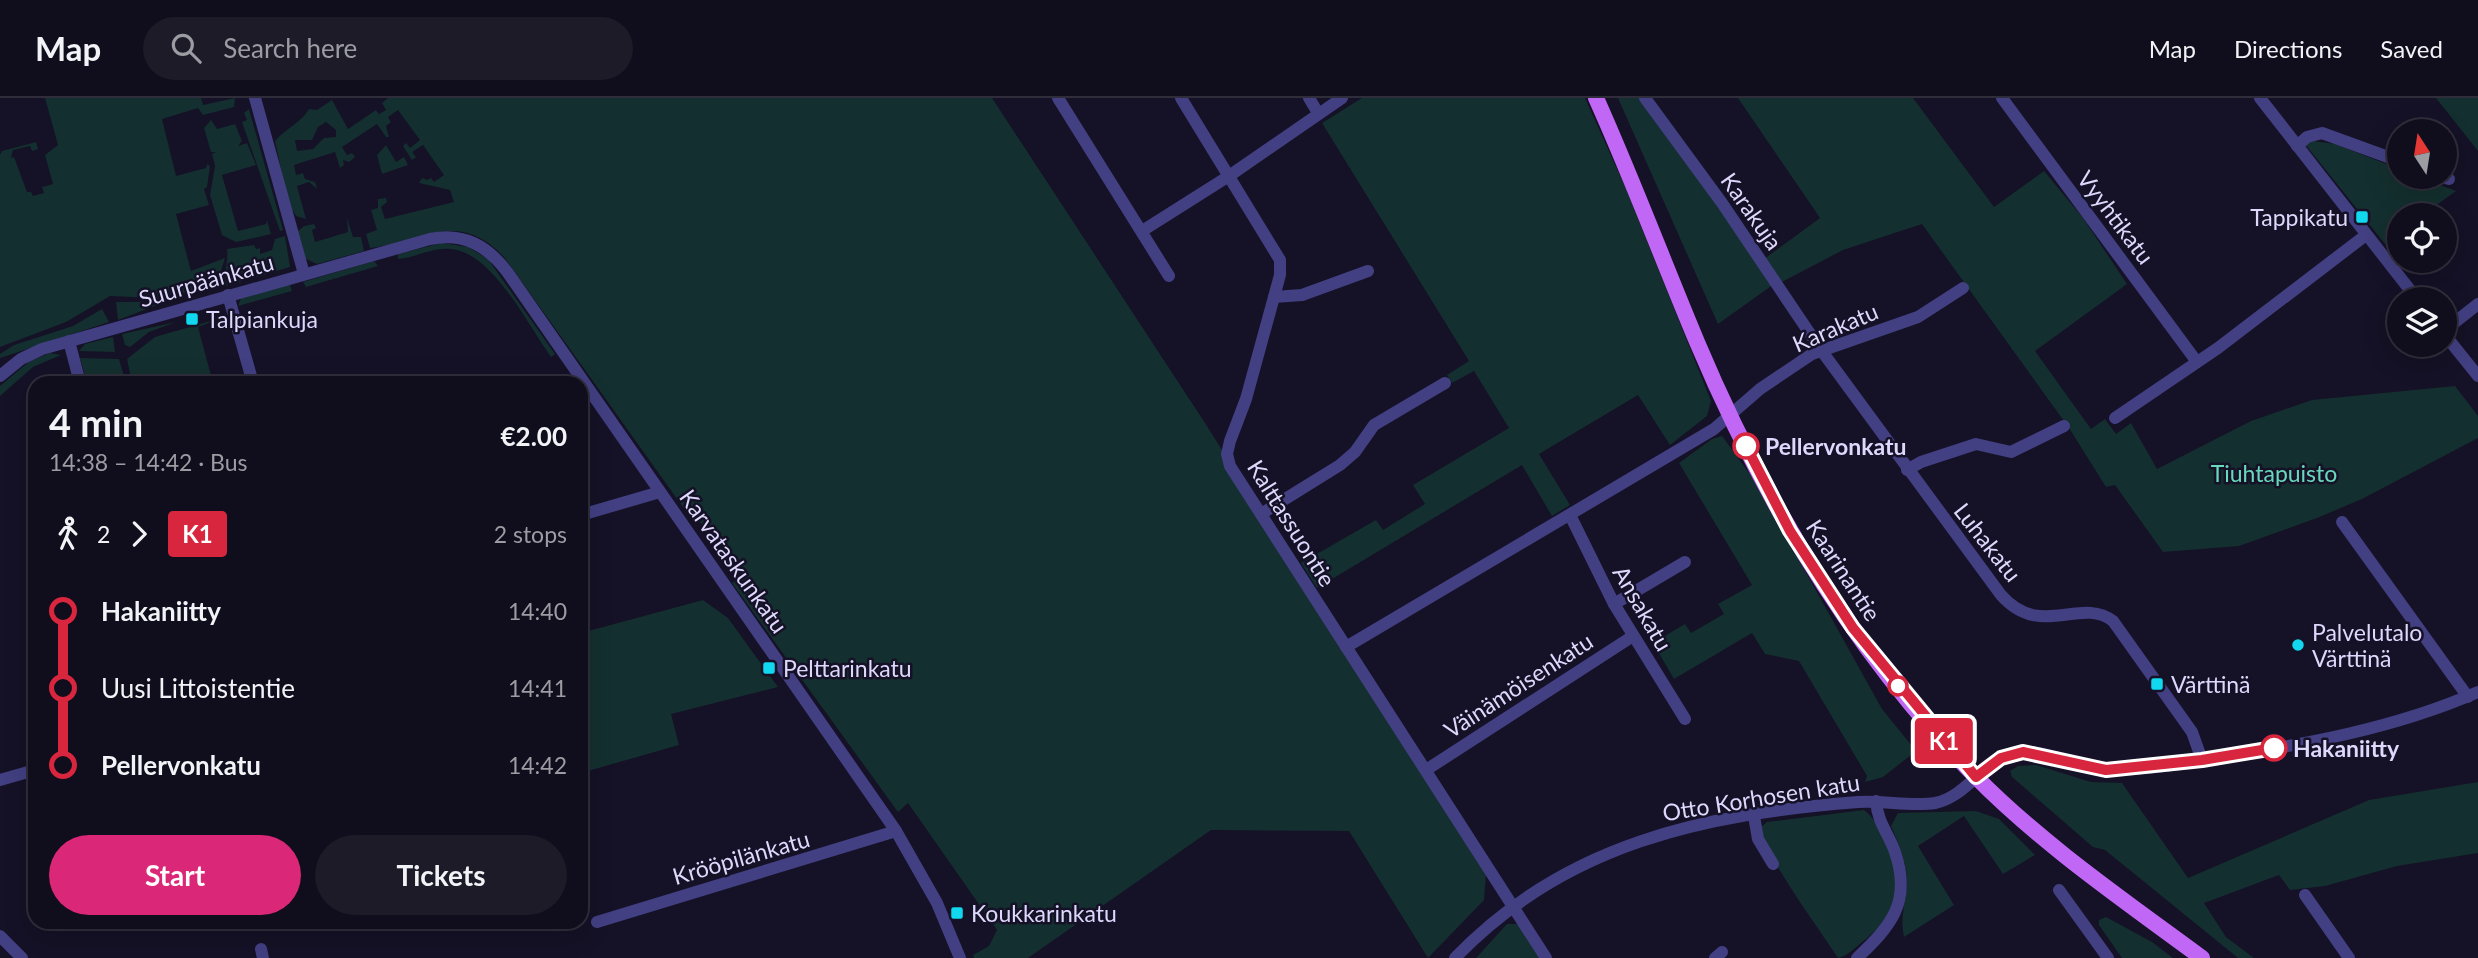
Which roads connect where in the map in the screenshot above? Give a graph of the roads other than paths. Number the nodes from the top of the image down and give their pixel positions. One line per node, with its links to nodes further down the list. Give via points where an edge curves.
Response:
1 (255, 98): 18 (street)
2 (1058, 98): 14 (street)
3 (1181, 98): 13 (street, Kalttassuontie)
4 (1309, 98): 10 (street)
5 (1342, 98): 10 (street)
6 (1596, 98): 37 (main road, Kaarinantie)
7 (1645, 98): 28 (street, Karakuja)
8 (2001, 98): 29 (street, Vyyhtikatu)
9 (2260, 98): 11 (street)
10 (1318, 113): 13 (street)
11 (2297, 146): 12 (street, via 2322,133); 15 (street)
12 (2387, 157)
13 (1229, 176): 14 (street); 23 (street, Kalttassuontie, via 1280,260)
14 (1142, 231): 19 (street)
15 (2366, 235): 20 (street); 29 (street)
16 (430, 239): 18 (street, Suurpäänkatu); 33 (street, Karvataskunkatu, via 465,239 492,253)
17 (1368, 271): 23 (street, via 1302,295)
18 (304, 274): 22 (street, Suurpäänkatu)
19 (1170, 276)
20 (2407, 287)
21 (1963, 288): 28 (street, Karakatu, via 1918,317)
22 (228, 295): 26 (street, Suurpäänkatu); 32 (street)
23 (1274, 297): 43 (street, Kalttassuontie, via 1227,454)
24 (2478, 304): 25 (street)
25 (2457, 322)
26 (69, 341): 30 (street, Suurpäänkatu, via 32,353); 31 (street)
27 (2457, 348): 34 (street)
28 (1821, 350): 37 (street, Karakatu, via 1760,389); 40 (street, Luhakatu)
29 (2197, 362): 38 (street)
30 (0, 376)
31 (78, 376)
32 (251, 376)
33 (578, 376)
34 (2478, 376)
35 (1445, 383): 43 (street, via 1374,425 1356,452 1340,465)
36 (588, 390): 41 (street, Karvataskunkatu)
37 (1731, 417): 44 (street); 55 (main road, Kaarinantie, via 1790,531 1853,628)
38 (2115, 418)
39 (2064, 426): 40 (street, via 2011,452 1976,444)
40 (1907, 470): 52 (street, Luhakatu, via 2012,605 2041,617 2095,612 2113,621 2192,732)
41 (660, 492): 42 (street); 59 (street, Karvataskunkatu)
42 (588, 513)
43 (1261, 514): 49 (street, Kalttassuontie)
44 (1570, 515): 47 (street, Ansakatu); 49 (street)
45 (2342, 522): 50 (street)
46 (1685, 562): 47 (street)
47 (1614, 604): 48 (street, Ansakatu)
48 (1633, 636): 51 (street, Ansakatu); 53 (street, Väinämöisenkatu)
49 (1346, 647): 53 (street, Kalttassuontie)
50 (2473, 694): 52 (street, Otto Korhosen katu, via 2356,732)
51 (1685, 719)
52 (2202, 760): 55 (street, Otto Korhosen katu, via 2106,770 2023,752 2001,758)
53 (1426, 770): 63 (street, Kalttassuontie)
54 (28, 772): 56 (street)
55 (1976, 777): 57 (street, Otto Korhosen katu, via 1938,802); 72 (main road, Kaarinantie, via 2066,855)
56 (0, 780)
57 (1876, 801): 58 (street, Otto Korhosen katu); 70 (street, via 1881,829 1894,849 1900,874 1899,901 1894,919)
58 (1754, 816): 60 (street, via 1758,839); 63 (street, Otto Korhosen katu, via 1641,839 1588,862)
59 (896, 831): 64 (street, Krööpilänkatu); 67 (street, Karvataskunkatu, via 937,903)
60 (1773, 864)
61 (2059, 890): 71 (street)
62 (2305, 895): 73 (street)
63 (1513, 907): 68 (street, Otto Korhosen katu); 69 (street, Kalttassuontie)
64 (597, 922)
65 (0, 936): 66 (street)
66 (22, 958)
67 (960, 958)
68 (1455, 958)
69 (1546, 958)
70 (1857, 958)
71 (2108, 958)
72 (2202, 958)
73 (2349, 958)

